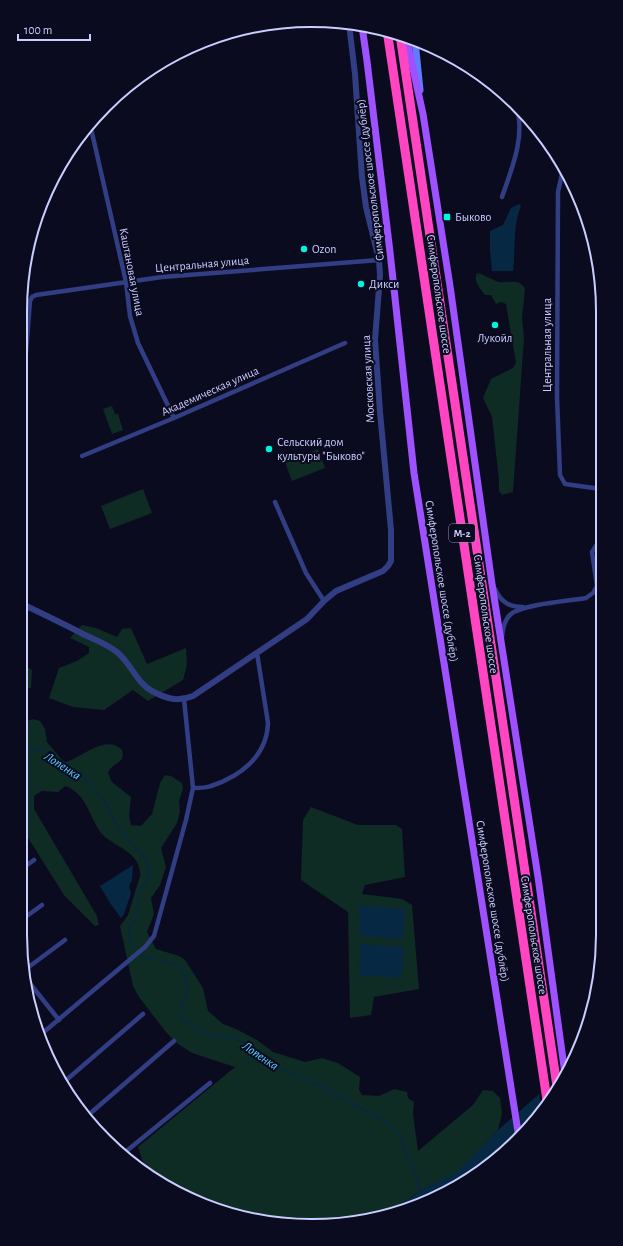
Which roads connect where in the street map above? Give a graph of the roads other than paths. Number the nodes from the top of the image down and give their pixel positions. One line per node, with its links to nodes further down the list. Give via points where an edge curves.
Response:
1 (350, 29): 12 (street, Московская улица, via 362,177 366,207)
2 (363, 31): 48 (main road, Симферопольское шоссе (дублёр), via 414,473)
3 (388, 38): 46 (highway, Симферопольское шоссе / М-2)
4 (401, 41): 44 (highway, Симферопольское шоссе / М-2)
5 (408, 44): 7 (main road)
6 (416, 47): 7 (main road)
7 (423, 114): 22 (main road)
8 (519, 117): 11 (street, via 520,138 516,157)
9 (92, 131): 13 (street, Каштановая улица)
10 (562, 176): 18 (street, Центральная улица, via 558,192 557,389 560,475 565,484)
11 (502, 197)
12 (379, 260): 13 (street, Центральная улица); 24 (street, Московская улица, via 375,340 391,530 391,561 383,571 336,591)
13 (126, 282): 14 (street, Центральная улица, via 32,297); 16 (street, Каштановая улица, via 130,316 138,343)
14 (27, 339)
15 (345, 343): 16 (street, Академическая улица)
16 (174, 418): 17 (street, Академическая улица)
17 (82, 456)
18 (596, 488)
19 (275, 502): 24 (street, via 306,573)
20 (596, 546): 21 (street, via 592,552)
21 (596, 579)
22 (492, 584): 26 (street, via 503,602 510,606); 27 (main road)
23 (596, 588): 26 (street, via 586,598)
24 (324, 601): 28 (street, Московская улица, via 307,620)
25 (27, 606): 29 (street, via 110,647 125,660 142,684 151,690 174,700)
26 (529, 607): 27 (street, via 510,614 505,621)
27 (502, 643): 42 (main road)
28 (257, 653): 29 (street, Московская улица); 30 (street, via 268,723 268,734 264,743 249,765 231,778 210,787)
29 (184, 700): 30 (street)
30 (192, 788): 39 (street, via 186,820 154,936)
31 (34, 860): 32 (street)
32 (27, 865)
33 (42, 905): 34 (street)
34 (27, 916)
35 (65, 940): 36 (street)
36 (29, 967)
37 (31, 985): 39 (street)
38 (143, 1014): 43 (street)
39 (58, 1020): 40 (street)
40 (44, 1032)
41 (174, 1041): 47 (street)
42 (564, 1066)
43 (67, 1080)
44 (556, 1080)
45 (210, 1083): 49 (street)
46 (546, 1095)
47 (91, 1114)
48 (518, 1130)
49 (126, 1150)

